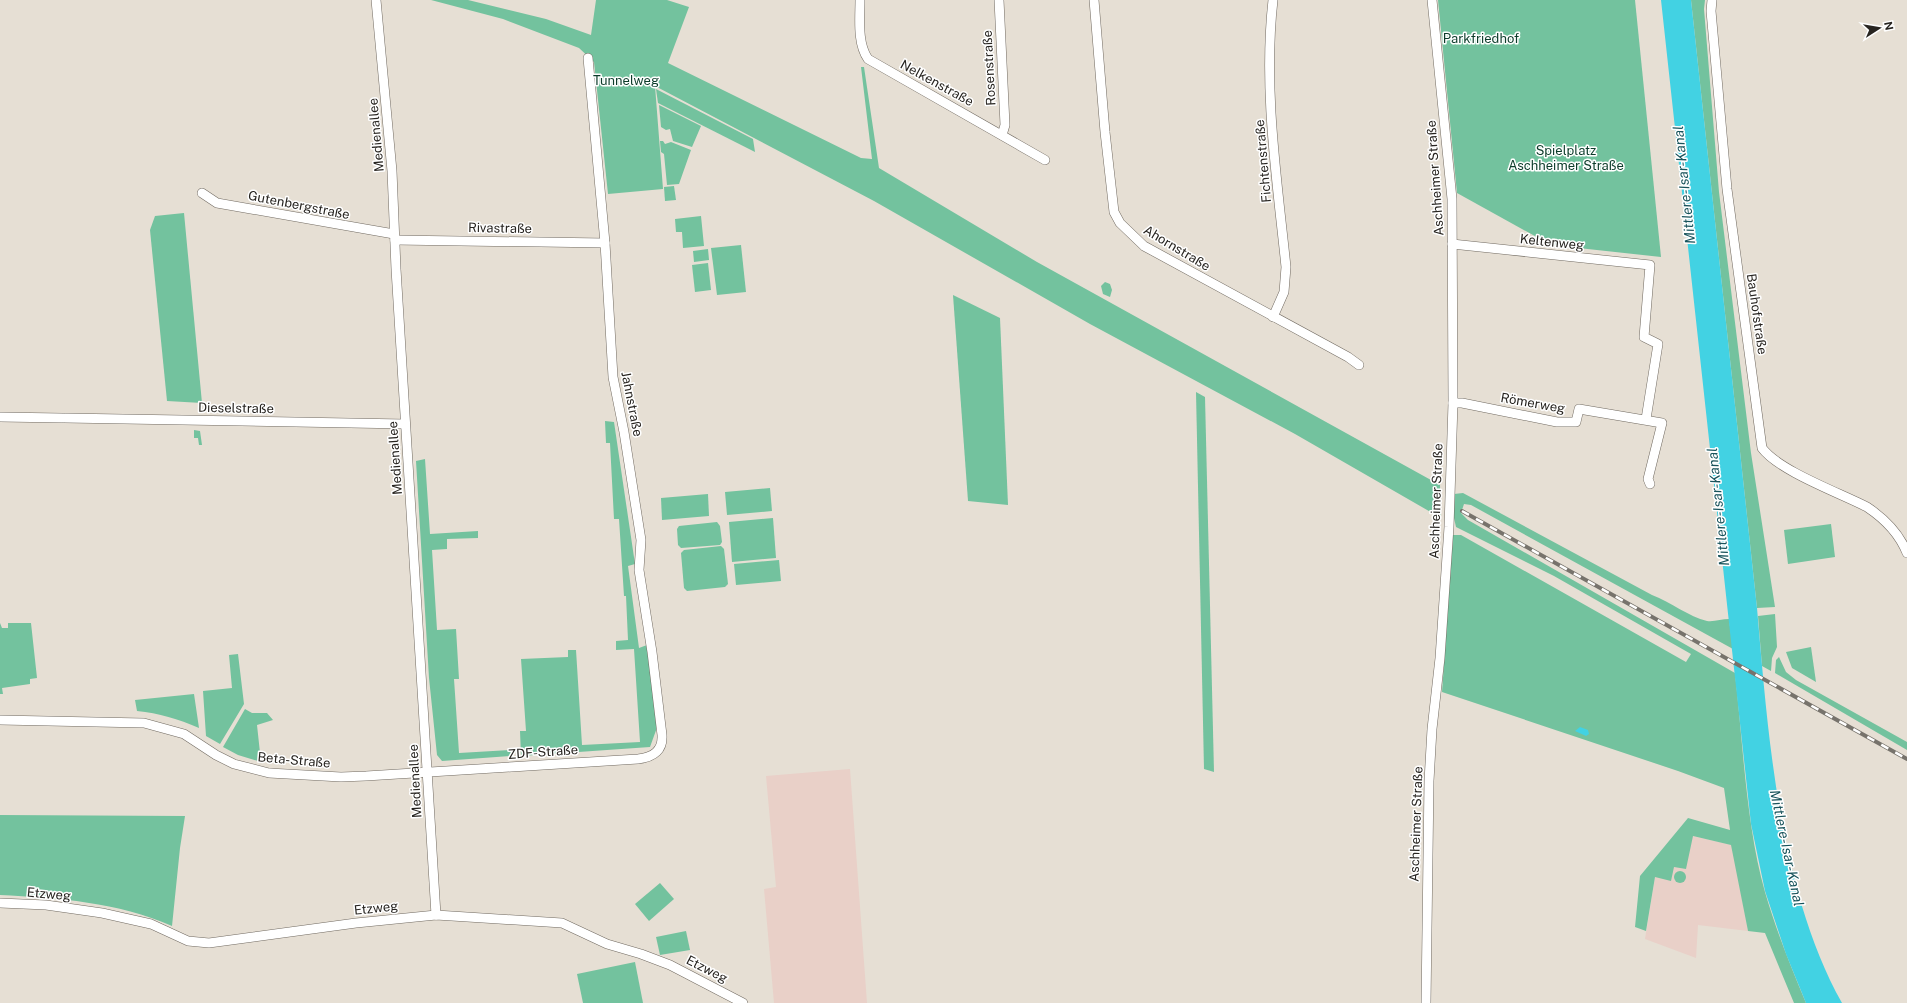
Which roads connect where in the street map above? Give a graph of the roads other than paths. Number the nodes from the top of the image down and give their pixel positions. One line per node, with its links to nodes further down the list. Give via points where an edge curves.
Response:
1 (376, 0): 12 (street, Medienallee, via 392,171)
2 (860, 0): 9 (street, Nelkenstraße, via 861,42 868,59)
3 (999, 0): 9 (street, Rosenstraße, via 1006,125)
4 (1094, 0): 15 (street, Ahornstraße, via 1114,212 1124,228 1144,246)
5 (1273, 0): 15 (street, Fichtenstraße, via 1269,71 1286,267 1284,292)
6 (1432, 0): 14 (street, Aschheimer Straße, via 1452,200)
7 (1712, 0): 22 (street, Bauhofstraße, via 1727,189 1762,448 1788,469 1879,515 1890,524)
8 (588, 58): 13 (street, Jahnstraße)
9 (1002, 135): 10 (street, Nelkenstraße)
10 (1045, 160)
11 (202, 193): 12 (street, Gutenbergstraße, via 217,203)
12 (394, 237): 13 (street, Rivastraße); 20 (street, Medienallee)
13 (605, 243): 24 (street, Jahnstraße, via 613,377 642,540 639,570 663,741)
14 (1452, 244): 17 (street, Aschheimer Straße); 19 (street, Keltenweg, via 1650,265 1644,337 1658,344)
15 (1272, 317): 16 (street, Ahornstraße)
16 (1359, 365)
17 (1453, 403): 19 (street, Römerweg, via 1558,422 1576,422 1580,408); 29 (street, Aschheimer Straße, via 1447,550 1440,658 1432,729)
18 (0, 417): 20 (street, Dieselstraße)
19 (1646, 419): 21 (street, via 1662,423 1648,479)
20 (405, 424): 25 (street, Medienallee)
21 (1650, 484)
22 (1907, 553)
23 (0, 720): 25 (street, Beta-Straße, via 144,723 184,734 234,764 269,773 341,777)
24 (658, 751): 25 (street, ZDF-Straße, via 644,758)
25 (428, 772): 27 (street, Medienallee)
26 (0, 903): 27 (street, Etzweg, via 46,905 102,913 151,924 188,941 209,943)
27 (436, 915): 28 (street, Etzweg, via 562,923 606,944 670,965)
28 (743, 1003)
29 (1426, 1003)

